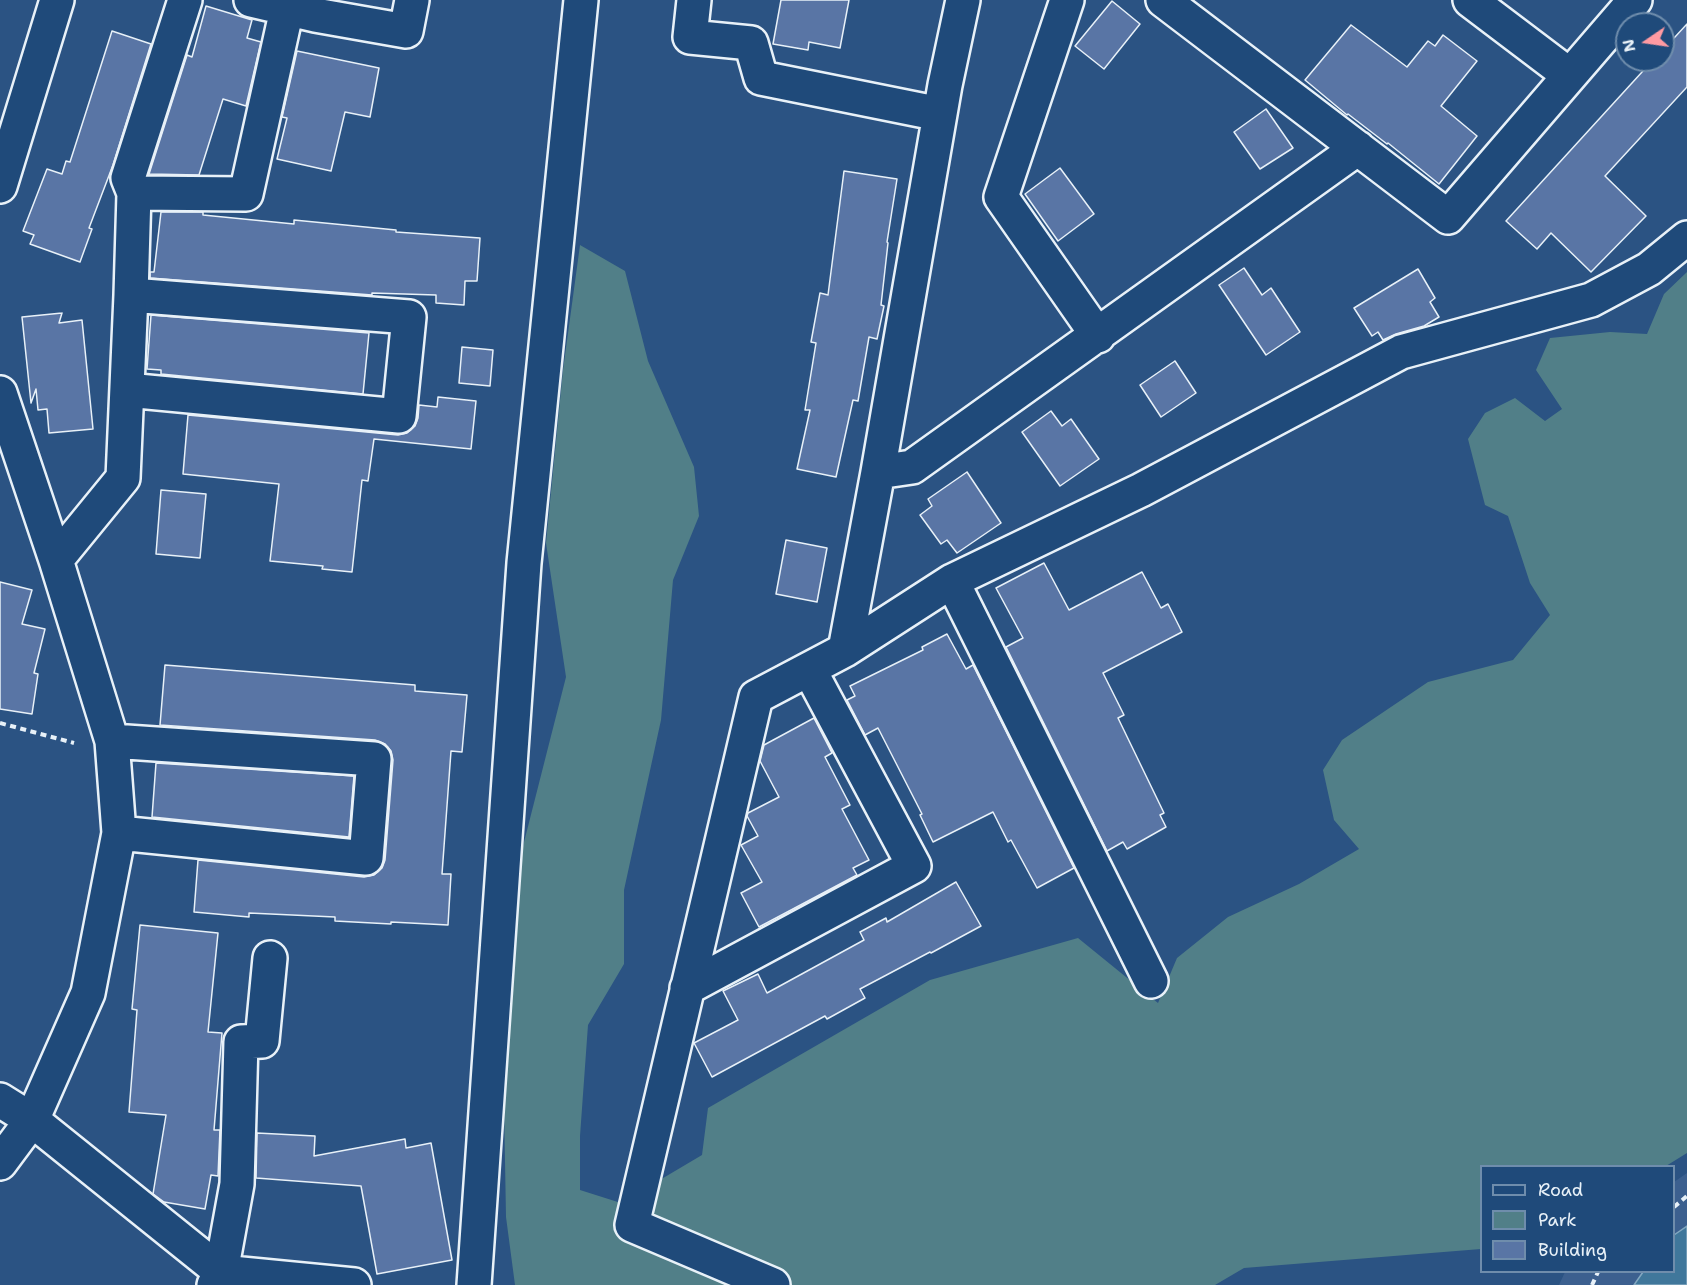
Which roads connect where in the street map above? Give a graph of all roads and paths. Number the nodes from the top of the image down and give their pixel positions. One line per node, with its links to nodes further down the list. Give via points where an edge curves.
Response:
1 (185, 0): 17 (street, via 128,178)
2 (251, 0): 12 (street)
3 (412, 0): 12 (street, via 406,31)
4 (581, 0): 41 (street, via 524,563)
5 (694, 0): 14 (street, via 690,37 751,43 761,78)
6 (963, 0): 14 (street)
7 (1067, 0): 20 (street, via 1001,197)
8 (1163, 0): 15 (street)
9 (1470, 0): 13 (street)
10 (1635, 0): 13 (street)
11 (49, 1): 16 (street)
12 (307, 8): 17 (street, via 246,194)
13 (1569, 75): 15 (street, via 1448,217)
14 (940, 114): 23 (street)
15 (1358, 148): 20 (street)
16 (0, 186)
17 (134, 193): 19 (street)
18 (1687, 238): 25 (street, via 1649,269 1591,300 1401,352 1141,490)
19 (131, 295): 21 (street); 21 (street, via 409,317 399,416)
20 (1098, 336): 23 (street, via 912,467)
21 (127, 390): 24 (street, via 123,478)
22 (0, 393): 24 (street)
23 (878, 472): 26 (street)
24 (56, 560): 29 (street)
25 (952, 581): 26 (street); 32 (street)
26 (845, 650): 27 (street)
27 (809, 669): 33 (street, via 756,697); 33 (street, via 914,866)
28 (0, 723): 29 (path, via 94,748)
29 (112, 741): 30 (street); 30 (street, via 374,759 366,858)
30 (119, 833): 35 (street, via 88,993)
31 (270, 958): 39 (street, via 262,1041 241,1042 237,1184)
32 (1151, 981)
33 (687, 988): 42 (street, via 632,1225)
34 (0, 1100): 35 (street)
35 (32, 1120): 36 (street); 39 (street)
36 (0, 1163)
37 (1687, 1196): 38 (path)
38 (1675, 1206)
39 (217, 1279): 40 (street)
40 (354, 1285)
41 (474, 1285)
42 (772, 1285)

